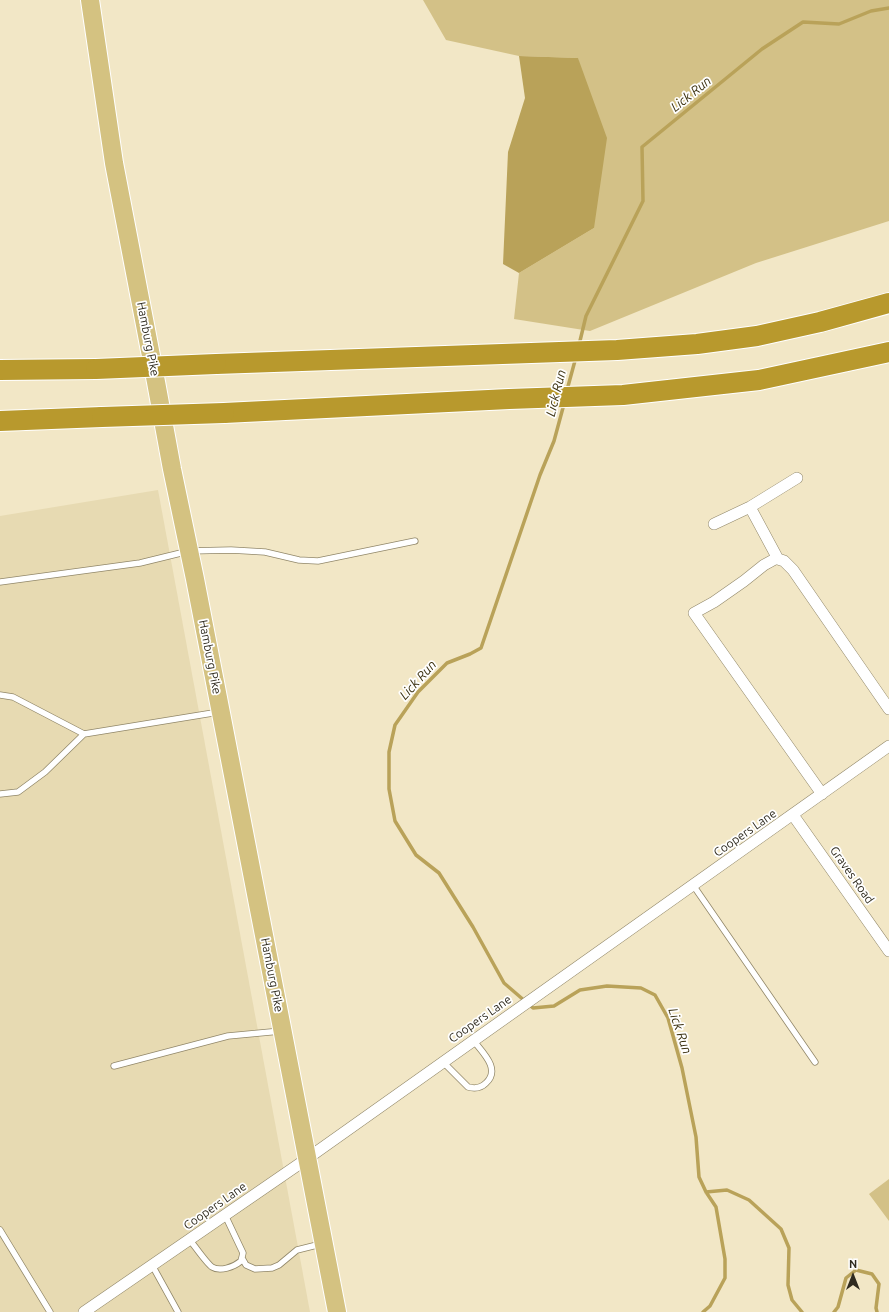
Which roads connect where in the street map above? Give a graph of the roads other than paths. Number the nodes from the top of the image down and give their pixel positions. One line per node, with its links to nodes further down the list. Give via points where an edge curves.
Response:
1 (90, 0): 10 (main road, Hamburg Pike, via 114,163)
2 (889, 303): 4 (highway, bridge, via 757,336 697,344 617,350 96,369)
3 (889, 352): 5 (highway, bridge, via 759,380 623,395)
4 (0, 370)
5 (0, 421)
6 (797, 478): 7 (street)
7 (750, 507): 8 (street); 11 (street)
8 (714, 524)
9 (415, 541): 10 (lane, via 318,561 299,560 264,552)
10 (189, 551): 12 (lane, via 140,563); 15 (main road, Hamburg Pike)
11 (778, 559): 14 (street, via 793,570); 19 (street, via 764,565 720,598 694,613)
12 (0, 582)
13 (0, 695): 16 (lane, via 13,697)
14 (889, 709)
15 (221, 712): 16 (lane); 23 (main road, Hamburg Pike)
16 (84, 734): 18 (lane, via 45,772 18,792)
17 (889, 746): 19 (street, Coopers Lane)
18 (0, 794)
19 (822, 794): 20 (street, Coopers Lane)
20 (793, 815): 21 (street, Coopers Lane); 22 (street, Graves Road)
21 (693, 885): 24 (street, Coopers Lane); 26 (lane)
22 (889, 950)
23 (283, 1031): 27 (lane, via 228,1036); 28 (main road, Hamburg Pike)
24 (473, 1040): 25 (street, Coopers Lane); 25 (lane, via 493,1070 491,1078 482,1087 468,1088)
25 (443, 1062): 28 (street, Coopers Lane)
26 (815, 1062)
27 (114, 1066)
28 (308, 1158): 29 (street, Coopers Lane); 32 (main road, Hamburg Pike)
29 (225, 1215): 31 (street, Coopers Lane); 33 (lane)
30 (0, 1230): 36 (lane)
31 (190, 1239): 33 (lane, via 212,1267 221,1269 235,1266); 34 (street, Coopers Lane)
32 (324, 1244): 33 (lane, via 296,1250 272,1268 255,1269 246,1265); 38 (main road, Hamburg Pike)
33 (242, 1258)
34 (152, 1265): 35 (street, Coopers Lane); 37 (lane)
35 (87, 1311)
36 (50, 1312)
37 (178, 1312)
38 (337, 1312)

